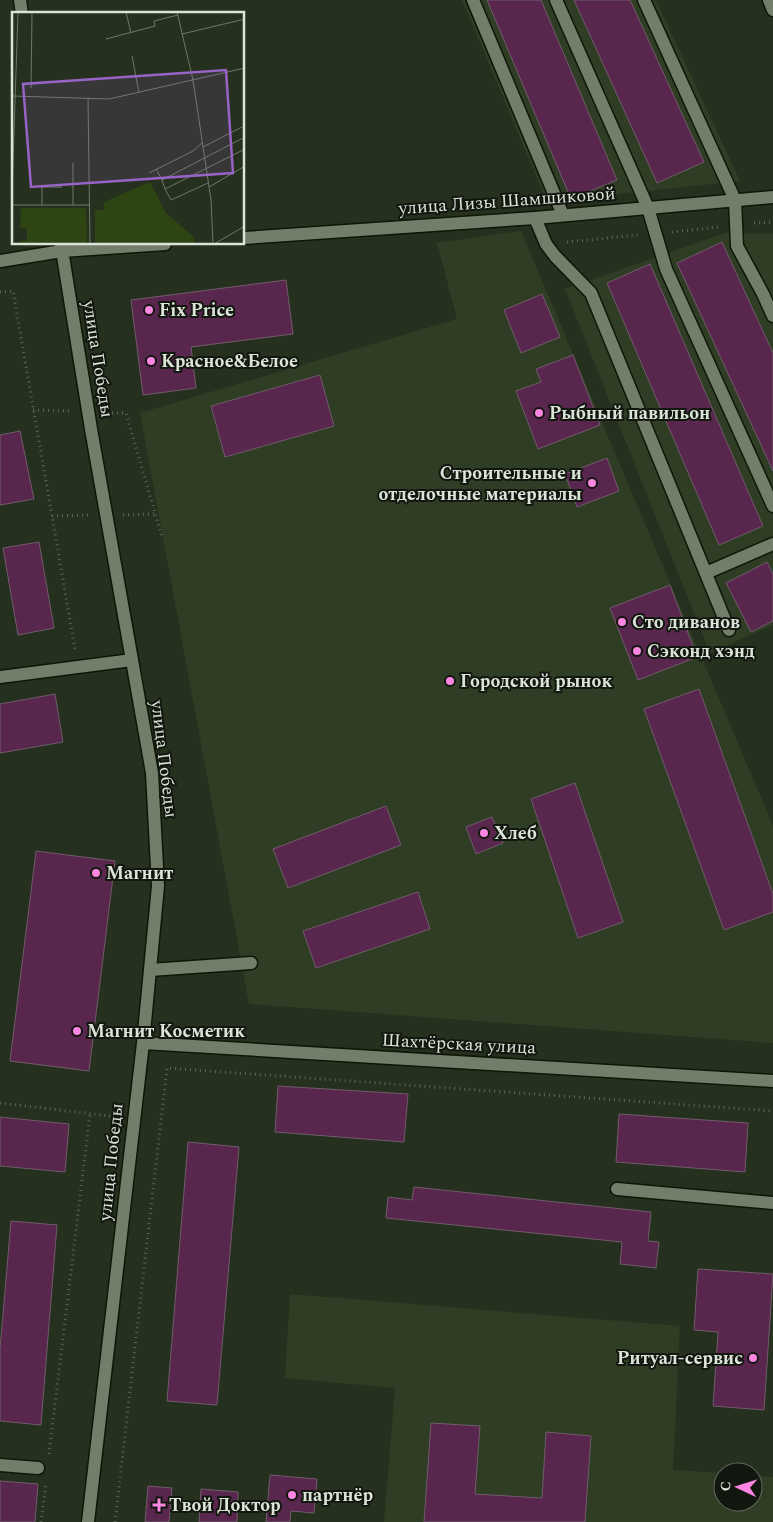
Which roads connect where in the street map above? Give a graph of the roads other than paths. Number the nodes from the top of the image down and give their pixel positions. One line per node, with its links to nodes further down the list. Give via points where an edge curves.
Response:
1 (473, 0): 9 (street)
2 (556, 0): 8 (street)
3 (644, 0): 7 (street)
4 (768, 0): 5 (street)
5 (773, 10)
6 (773, 197): 7 (street, улица Лизы Шамшиковой)
7 (735, 200): 8 (street, улица Лизы Шамшиковой); 15 (street, via 737,246)
8 (648, 208): 9 (street, улица Лизы Шамшиковой); 16 (street, via 666,269)
9 (563, 216): 10 (street, улица Лизы Шамшиковой)
10 (536, 218): 11 (street, улица Лизы Шамшиковой); 18 (street, via 546,244 591,292)
11 (245, 238)
12 (131, 245): 13 (street)
13 (62, 247): 14 (street); 20 (street, улица Победы)
14 (0, 261)
15 (773, 316)
16 (773, 506)
17 (772, 548): 18 (street)
18 (706, 573): 19 (street)
19 (729, 630)
20 (132, 660): 21 (street); 23 (street, улица Победы, via 152,773 158,886)
21 (0, 677)
22 (251, 963): 23 (street)
23 (150, 970): 24 (street, улица Победы)
24 (143, 1043): 25 (street, Шахтёрская улица); 30 (street, улица Победы)
25 (773, 1080)
26 (617, 1189): 27 (street)
27 (773, 1203)
28 (0, 1465): 29 (street)
29 (44, 1468)
30 (88, 1522)

